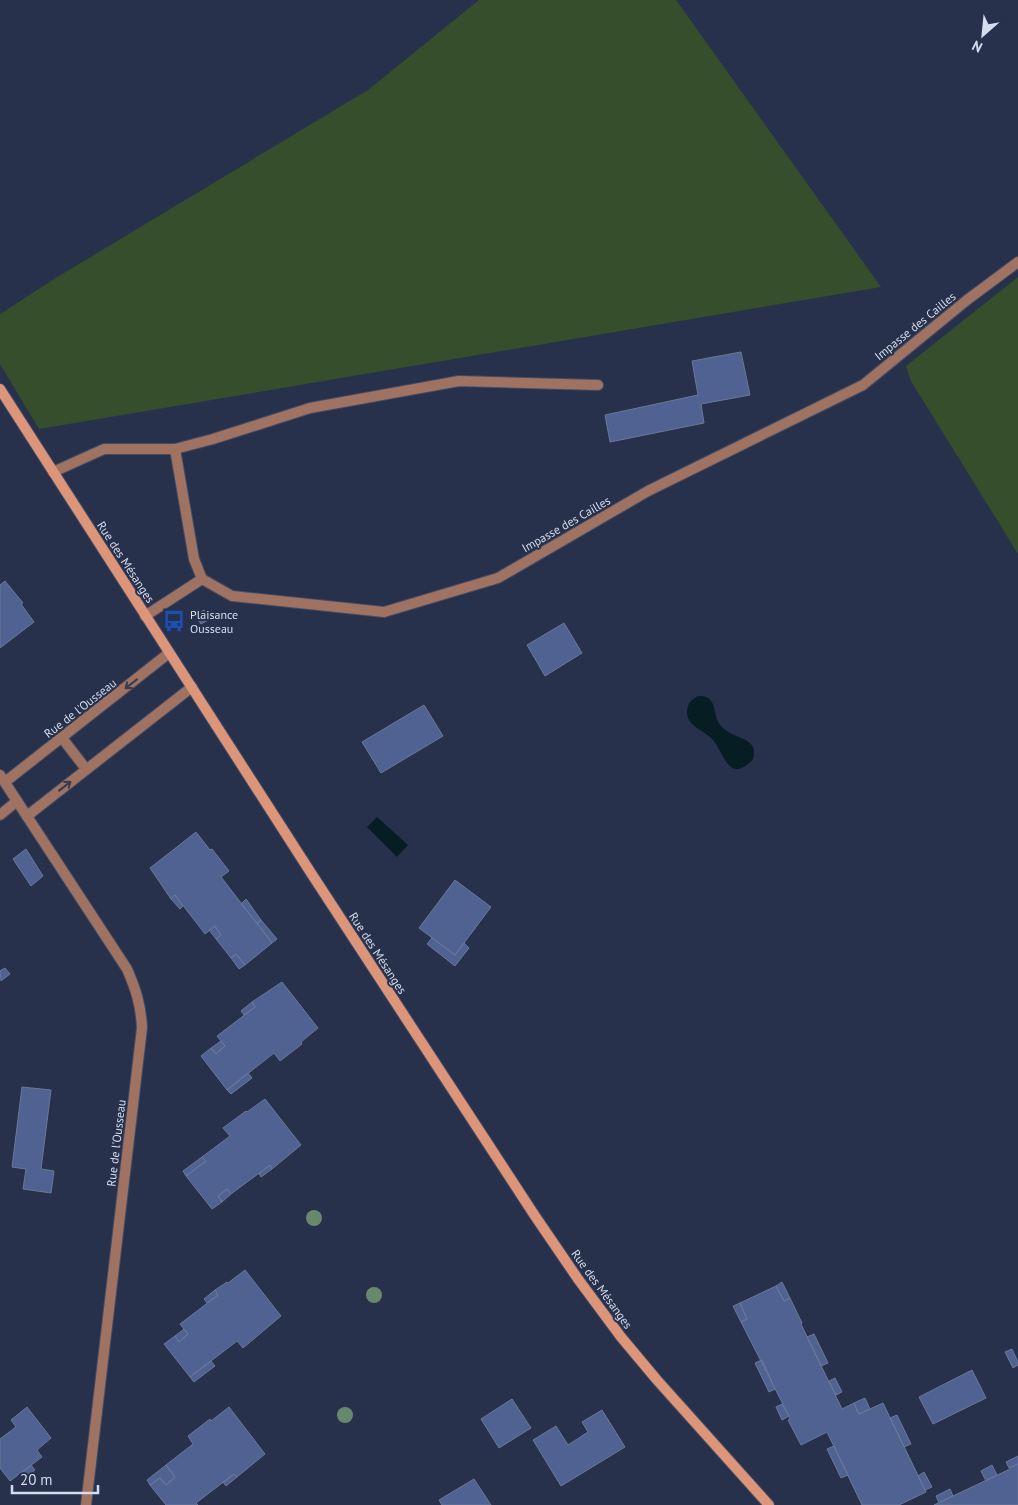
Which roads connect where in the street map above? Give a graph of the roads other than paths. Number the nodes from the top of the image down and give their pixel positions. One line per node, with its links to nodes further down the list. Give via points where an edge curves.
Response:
1 (1018, 262): 6 (street, Impasse des Cailles, via 863,385 648,491 498,578 384,612 232,596)
2 (598, 385): 4 (street, via 460,382 310,408)
3 (0, 389): 5 (main road, Rue des Mésanges)
4 (175, 449): 5 (street, via 104,449); 6 (street, via 194,559)
5 (53, 472): 7 (main road, Rue des Mésanges)
6 (202, 579): 7 (street)
7 (145, 616): 8 (main road, Rue des Mésanges)
8 (169, 653): 9 (main road, Rue des Mésanges); 10 (street, Rue de l'Ousseau, one-way to 10)
9 (192, 687): 11 (street); 17 (main road, Rue des Mésanges, via 578,1279 657,1380)
10 (62, 738): 11 (street); 12 (street, Rue de l'Ousseau)
11 (86, 769): 15 (street, one-way to 11)
12 (2, 779): 13 (street, Rue de l'Ousseau)
13 (17, 801): 14 (street); 15 (street, Rue de l'Ousseau)
14 (0, 815)
15 (26, 816): 16 (street, Rue de l'Ousseau, via 127,969 141,1009 142,1028)
16 (86, 1505)
17 (768, 1505)

